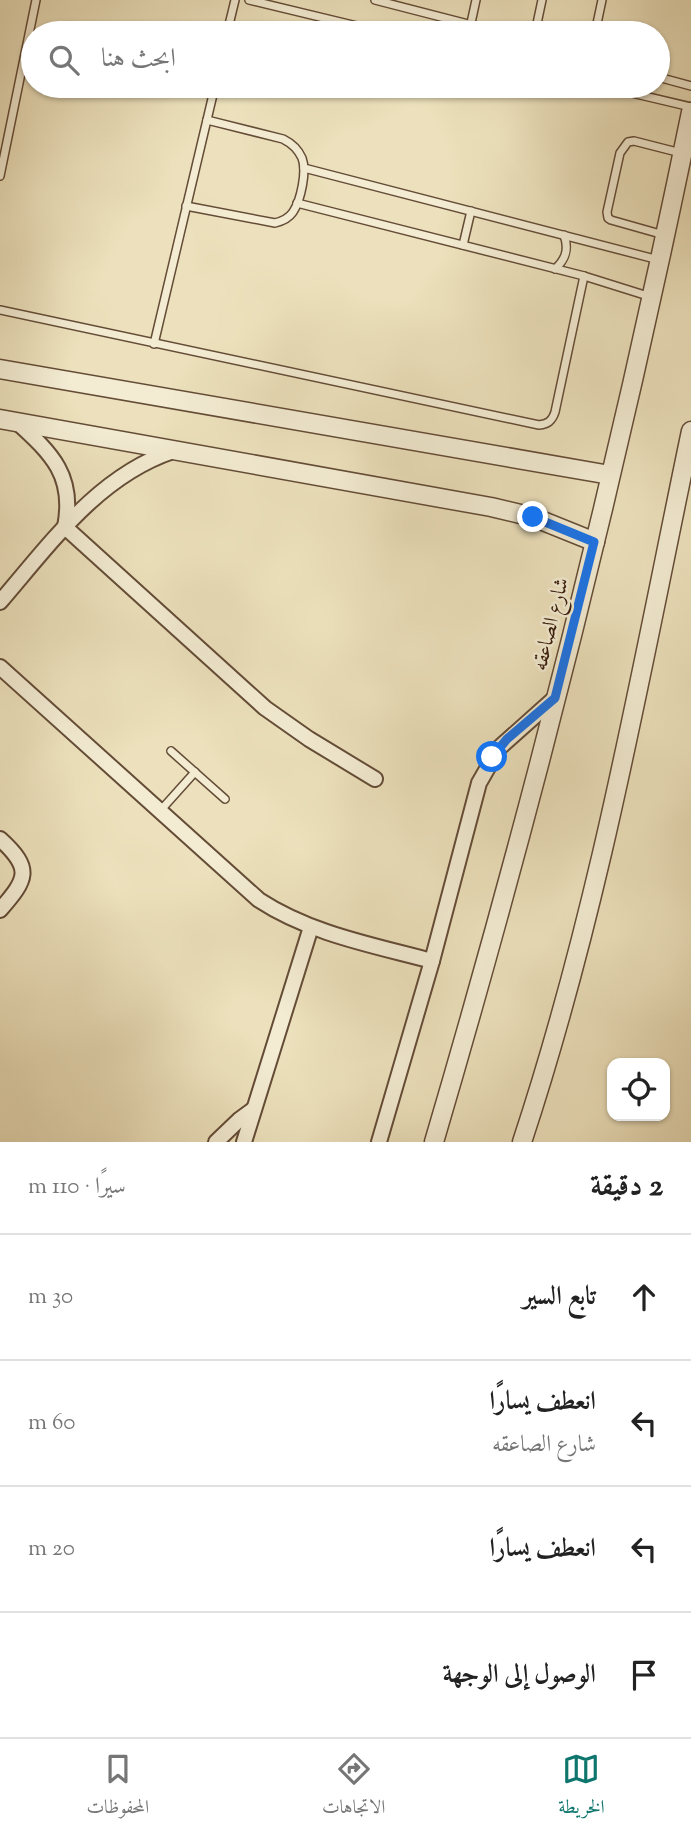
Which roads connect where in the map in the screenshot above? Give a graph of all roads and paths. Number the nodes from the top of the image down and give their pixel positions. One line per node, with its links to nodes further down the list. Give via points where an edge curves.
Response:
1 (36, 0): 8 (lane)
2 (235, 0): 9 (lane)
3 (249, 0): 10 (lane)
4 (375, 0): 11 (lane)
5 (476, 0): 12 (lane)
6 (542, 0): 13 (lane)
7 (602, 0): 14 (lane)
8 (32, 21)
9 (230, 21)
10 (336, 21)
11 (463, 21)
12 (471, 21)
13 (538, 21)
14 (598, 21)
15 (21, 73): 25 (lane)
16 (670, 80): 17 (lane)
17 (691, 86)
18 (212, 98): 22 (lane)
19 (653, 98): 20 (lane)
20 (691, 107)
21 (691, 112): 23 (street, شارع الصاعقه)
22 (207, 120): 24 (lane, via 283,139 298,150); 27 (lane)
23 (682, 153): 30 (street, شارع الصاعقه); 30 (lane, via 628,142 620,153 607,212 611,220)
24 (304, 168): 26 (lane); 28 (lane)
25 (0, 176)
26 (297, 203): 27 (lane, via 285,220 275,223); 31 (lane)
27 (186, 206): 37 (lane)
28 (471, 211): 29 (lane); 31 (lane)
29 (564, 235): 32 (lane); 33 (lane, via 566,254)
30 (665, 235): 32 (street, شارع الصاعقه)
31 (463, 245): 33 (lane)
32 (659, 260): 35 (street, شارع الصاعقه)
33 (555, 269): 34 (lane)
34 (584, 276): 35 (lane); 37 (lane, via 555,412 546,424)
35 (652, 297): 42 (street, شارع الصاعقه)
36 (0, 310): 37 (lane)
37 (153, 344)
38 (0, 369): 42 (street)
39 (8, 421): 41 (street); 43 (street, via 46,449 64,478 68,502)
40 (691, 432): 62 (street, via 597,881)
41 (175, 450): 43 (street, via 124,474); 44 (street, via 512,511)
42 (610, 475): 44 (street, شارع الصاعقه)
43 (65, 527): 45 (street); 50 (street, via 265,708)
44 (594, 542): 47 (street, شارع الصاعقه)
45 (0, 602)
46 (0, 667): 52 (street)
47 (555, 698): 56 (street, via 507,739 485,769); 61 (street, شارع الصاعقه)
48 (171, 751): 49 (lane)
49 (195, 772): 51 (lane); 52 (lane)
50 (375, 779)
51 (225, 799)
52 (160, 811): 55 (street, via 259,900)
53 (0, 839): 54 (street, via 20,859 24,873 20,886)
54 (0, 910)
55 (311, 927): 56 (street); 57 (street)
56 (432, 961): 60 (street)
57 (254, 1109): 58 (street); 59 (street)
58 (216, 1142)
59 (244, 1142)
60 (379, 1142)
61 (434, 1142)
62 (522, 1142)

